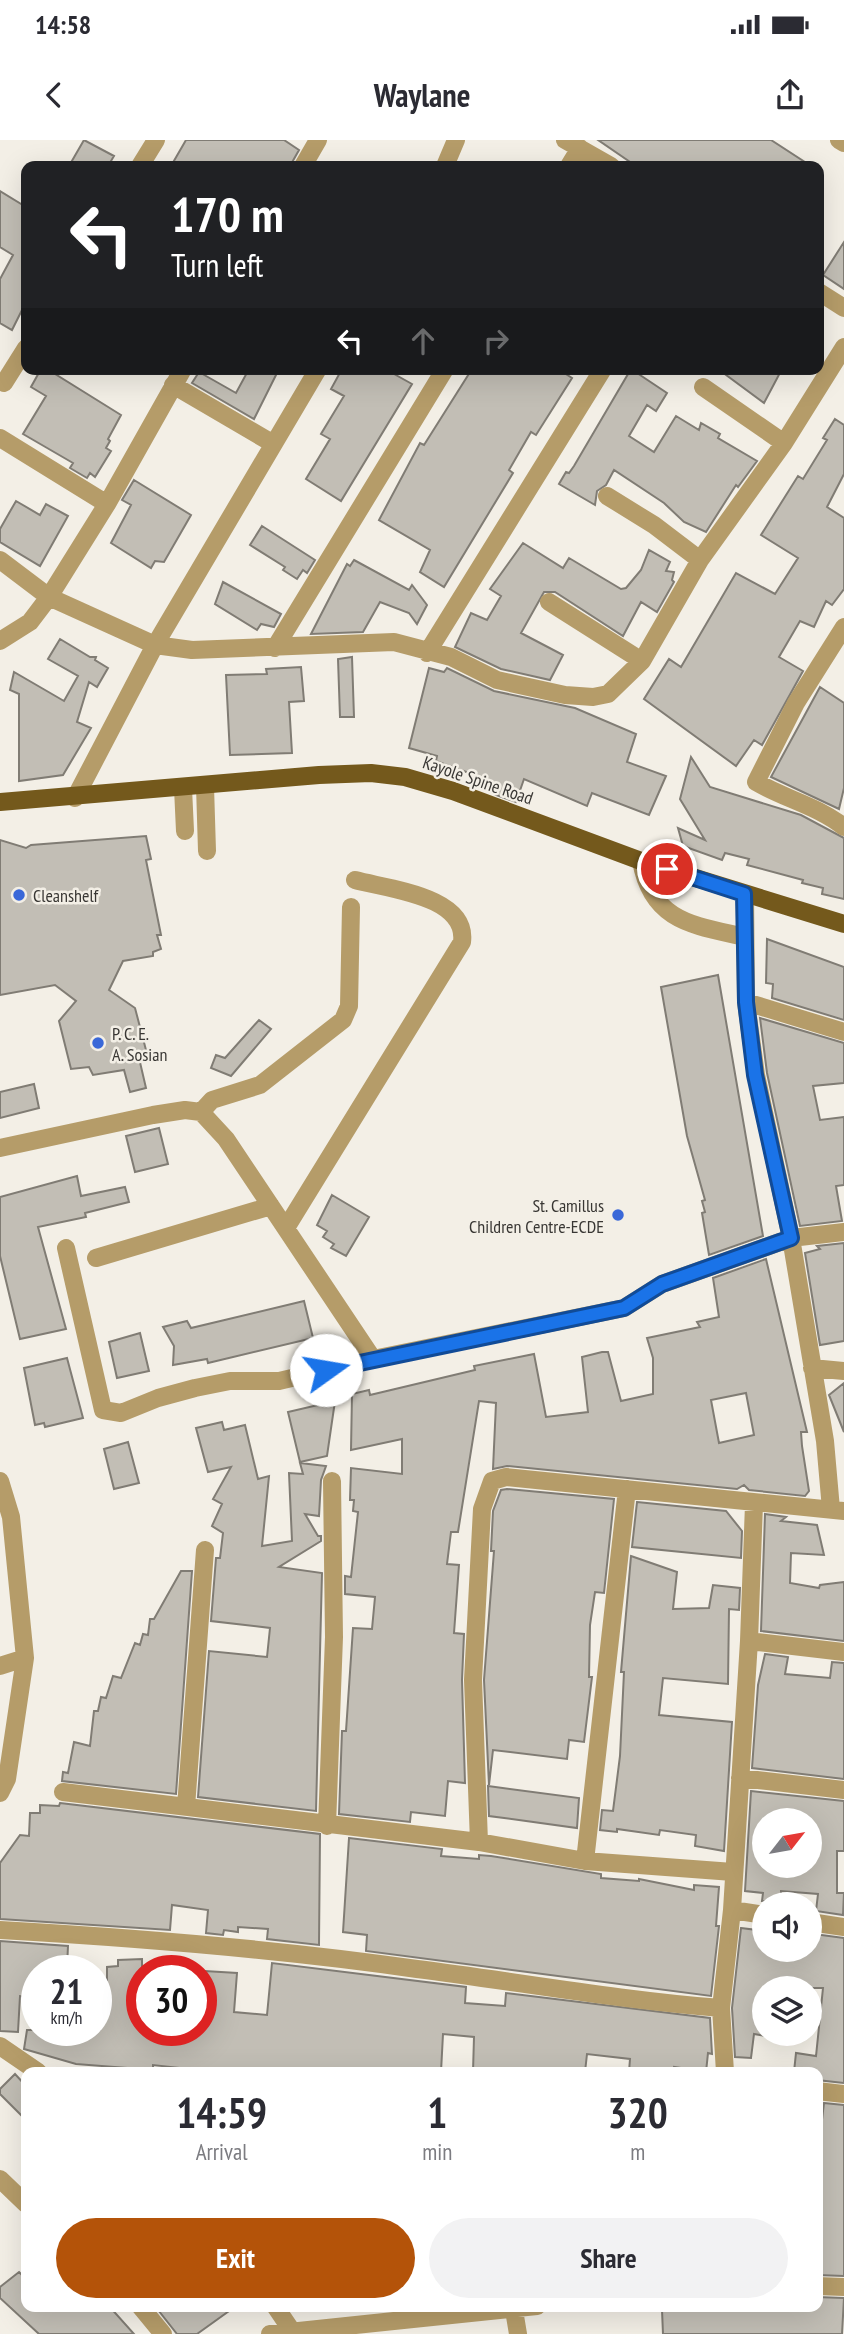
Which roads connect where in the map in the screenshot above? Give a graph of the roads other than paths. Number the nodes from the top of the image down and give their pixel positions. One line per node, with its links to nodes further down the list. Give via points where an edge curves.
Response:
1 (156, 140): 7 (street)
2 (318, 140): 8 (street)
3 (456, 140): 9 (street)
4 (839, 140): 5 (street)
5 (844, 143)
6 (573, 144): 10 (street)
7 (143, 161)
8 (306, 161)
9 (447, 161)
10 (602, 161)
11 (824, 295): 12 (street)
12 (844, 308)
13 (844, 347): 24 (street)
14 (21, 356): 19 (street)
15 (179, 375): 20 (street)
16 (314, 375): 23 (street)
17 (441, 375): 34 (street)
18 (599, 375): 35 (street)
19 (4, 383)
20 (173, 385): 23 (street); 26 (street)
21 (703, 387): 24 (street)
22 (0, 438): 26 (street)
23 (272, 443): 33 (street)
24 (784, 443): 28 (street)
25 (607, 496): 28 (street)
26 (107, 504): 29 (street)
27 (0, 560): 29 (street)
28 (700, 560): 36 (street)
29 (49, 597): 32 (street, via 30,622); 33 (street)
30 (549, 602): 36 (street)
31 (844, 627): 41 (street, via 796,703 756,782 825,812)
32 (0, 642)
33 (155, 645): 34 (street, via 192,650); 39 (street)
34 (275, 648): 35 (street, via 394,642)
35 (428, 653): 36 (street, via 451,657 497,680 593,697 608,694)
36 (642, 661)
37 (205, 786): 38 (main road, Kayole Spine Road); 43 (street); 44 (main road, Kayole Spine Road, via 319,775 371,773 405,778 453,791)
38 (183, 788): 39 (main road, Kayole Spine Road); 42 (street)
39 (75, 798): 40 (main road, Kayole Spine Road)
40 (0, 802)
41 (844, 827)
42 (185, 831)
43 (206, 851)
44 (641, 861): 46 (main road, Kayole Spine Road); 49 (street, via 654,899 669,914 692,925)
45 (355, 880): 55 (street, via 444,905 456,916 462,942)
46 (744, 894): 48 (main road, Kayole Spine Road); 49 (street)
47 (351, 907): 52 (street, via 349,1006 343,1020 260,1085 212,1100)
48 (844, 924)
49 (745, 936): 50 (street)
50 (746, 1002): 51 (street); 57 (street, via 755,1075)
51 (844, 1032)
52 (201, 1112): 53 (street, via 153,1115); 54 (street, via 215,1123)
53 (0, 1149)
54 (271, 1206): 55 (street); 59 (street)
55 (286, 1228): 60 (street)
56 (844, 1232): 57 (street)
57 (791, 1238): 60 (street, via 662,1284 624,1308); 61 (street)
58 (66, 1248): 60 (street, via 103,1410 121,1413 195,1388 230,1381 279,1381)
59 (96, 1258)
60 (373, 1359)
61 (812, 1368): 62 (street); 67 (street)
62 (844, 1371)
63 (0, 1481): 68 (street)
64 (332, 1481): 79 (street, via 334,1637)
65 (627, 1489): 66 (street); 80 (street, via 506,1477 489,1483 482,1509 474,1680); 81 (street)
66 (754, 1504): 67 (street); 70 (street)
67 (838, 1510)
68 (5, 1519): 72 (street)
69 (205, 1550): 78 (street)
70 (749, 1641): 71 (street); 74 (street)
71 (844, 1652)
72 (25, 1658): 73 (street); 77 (street, via 7,1779)
73 (0, 1666)
74 (740, 1778): 75 (street); 82 (street)
75 (844, 1790)
76 (63, 1792): 78 (street)
77 (0, 1793)
78 (186, 1807): 79 (street)
79 (327, 1826): 80 (street)
80 (479, 1842): 81 (street)
81 (585, 1861): 82 (street)
82 (733, 1872): 83 (street)
83 (732, 1910): 84 (street); 88 (street)
84 (752, 1913)
85 (822, 1924): 86 (street)
86 (844, 1927)
87 (0, 1930): 88 (street, via 159,1939 415,1968 626,2000)
88 (721, 2008): 91 (street)
89 (0, 2046): 90 (street)
90 (31, 2067)
91 (725, 2067)
92 (823, 2092): 93 (street)
93 (844, 2094)
94 (0, 2179): 95 (street)
95 (21, 2199)
96 (823, 2286): 97 (street)
97 (844, 2287)
98 (145, 2312): 104 (street)
99 (279, 2312): 103 (street)
100 (501, 2312): 102 (street)
101 (514, 2312): 106 (street)
102 (400, 2327): 103 (street)
103 (294, 2332): 105 (street)
104 (163, 2334)
105 (270, 2334)
106 (518, 2334)

